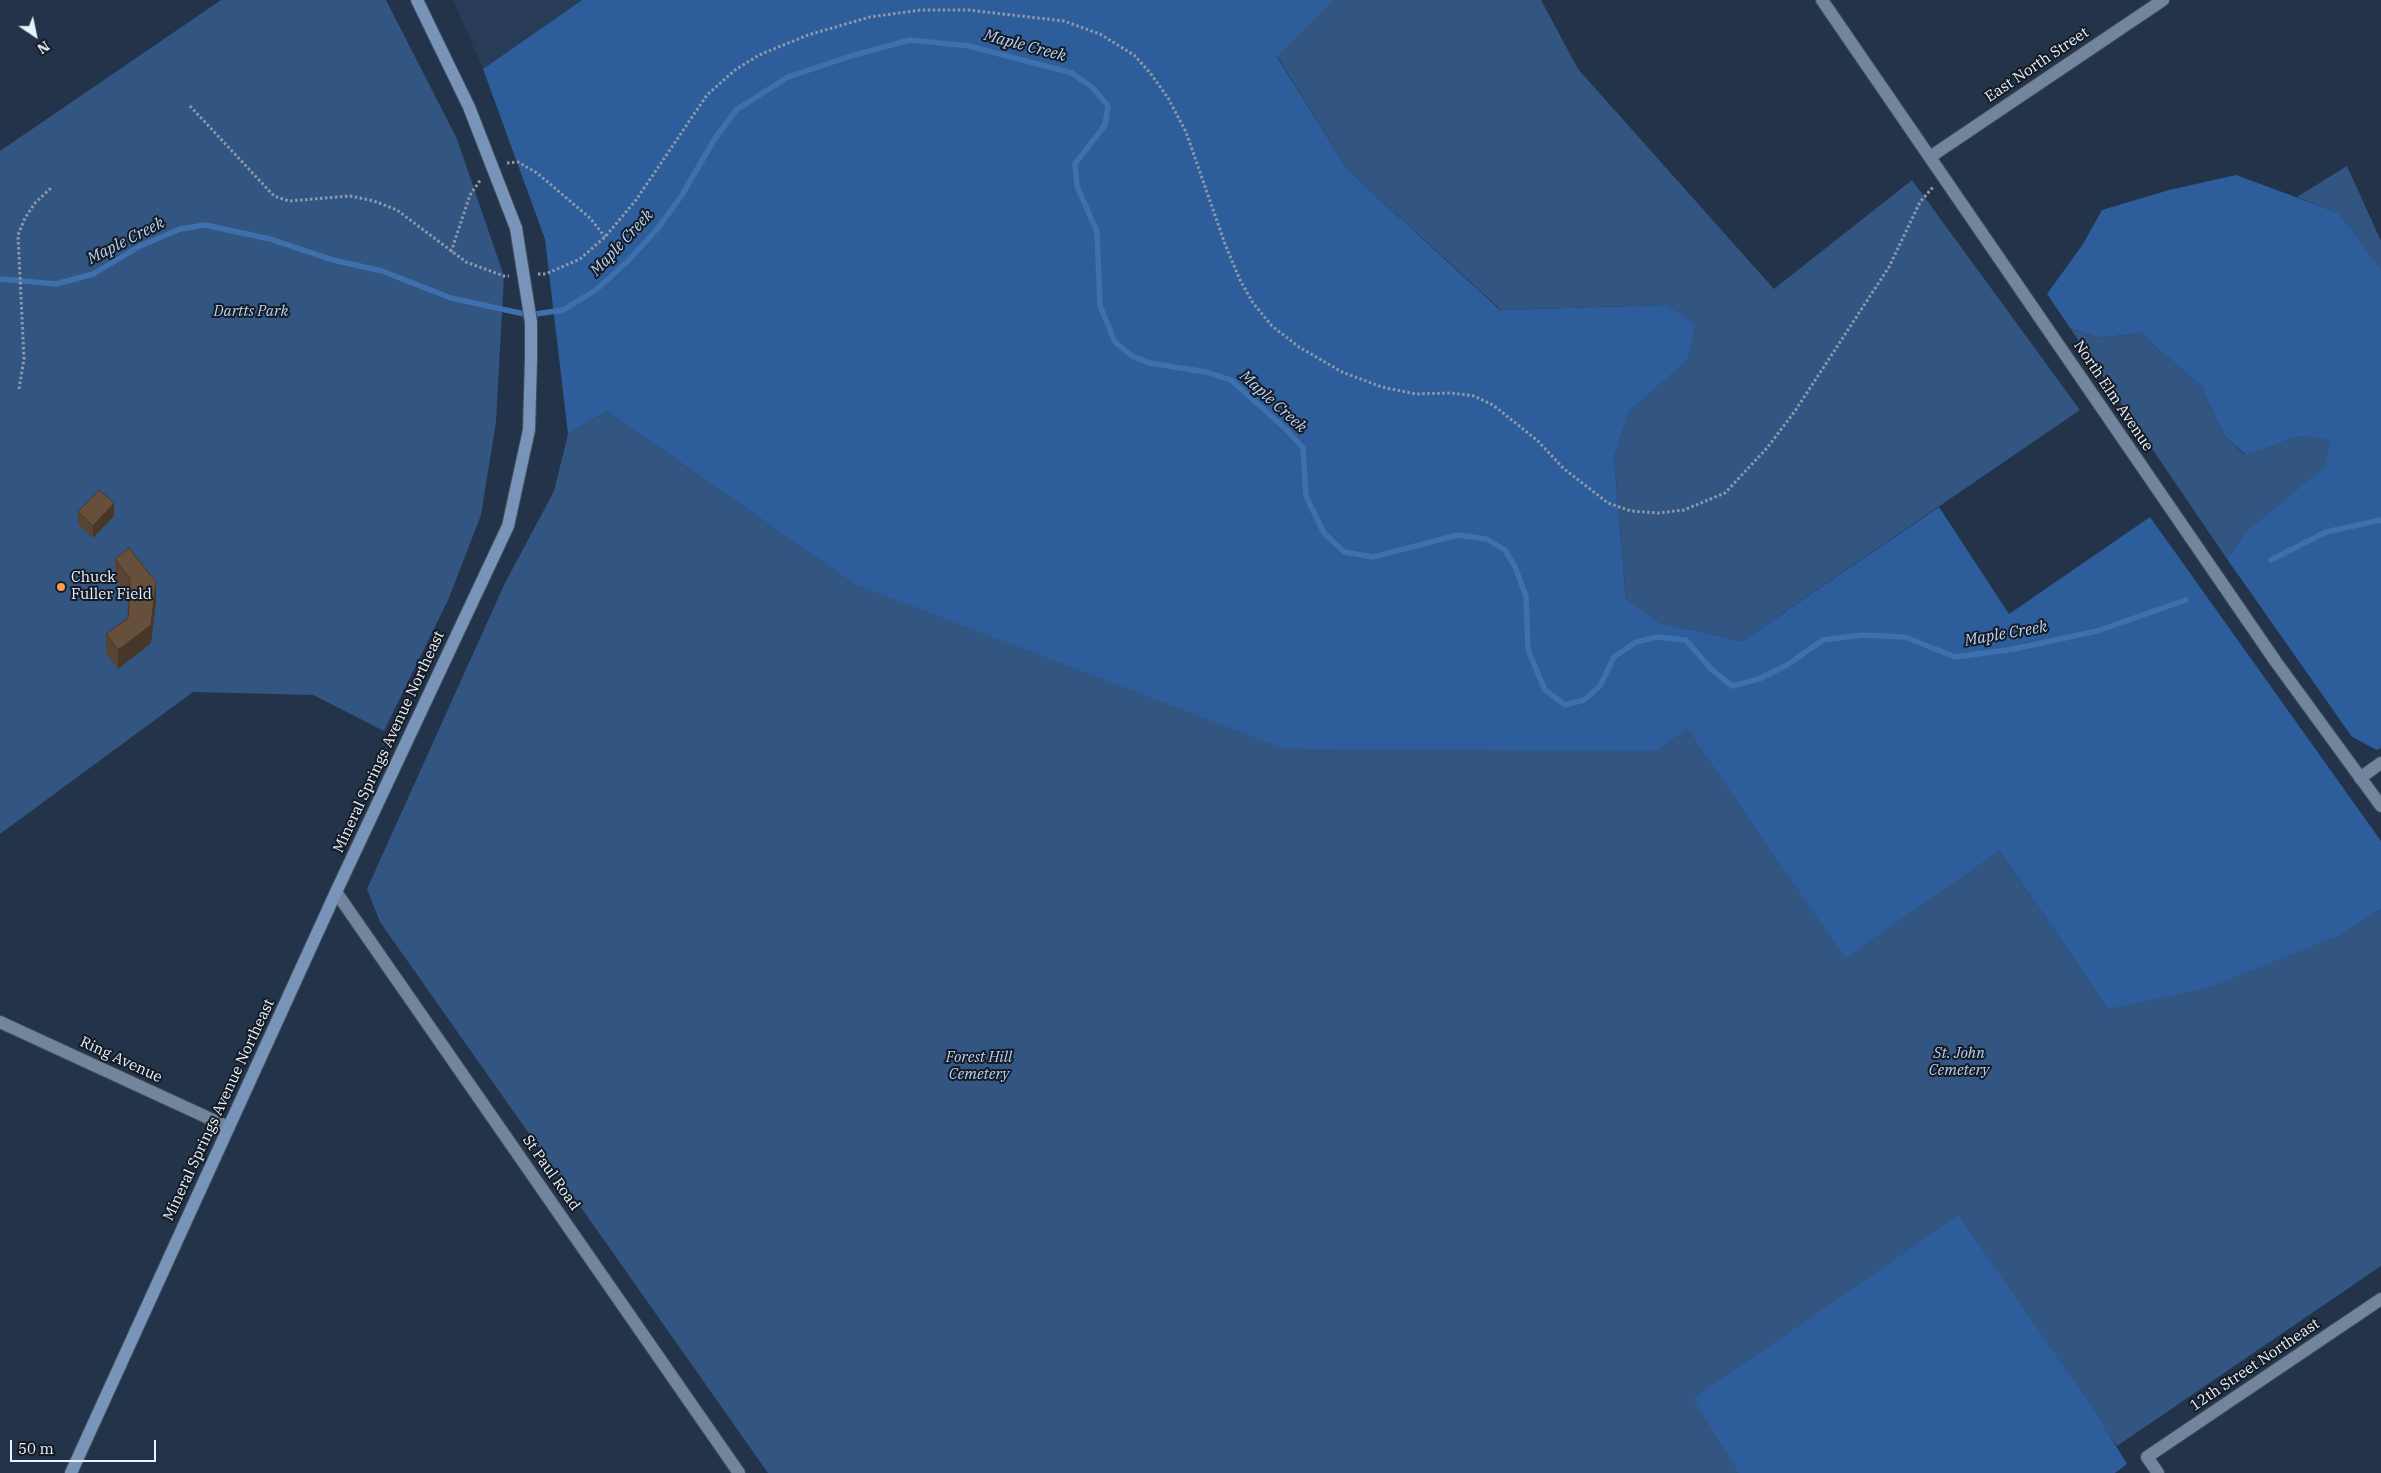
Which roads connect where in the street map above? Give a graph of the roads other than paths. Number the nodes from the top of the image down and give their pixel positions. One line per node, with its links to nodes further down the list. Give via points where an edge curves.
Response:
1 (417, 0): 8 (main road, Mineral Springs Avenue Northeast, bridge, via 469,107 516,228 531,322 529,430 508,526)
2 (1822, 0): 4 (street, North Elm Avenue)
3 (2163, 0): 4 (street, East North Street)
4 (1930, 157): 6 (street, North Elm Avenue, via 2276,662)
5 (2381, 763): 6 (street)
6 (2360, 778): 7 (street, North Elm Avenue)
7 (2381, 806)
8 (336, 892): 10 (main road, Mineral Springs Avenue Northeast); 13 (street, St Paul Road)
9 (0, 1022): 10 (street, Ring Avenue)
10 (228, 1127): 12 (main road, Mineral Springs Avenue Northeast)
11 (2381, 1299): 14 (street, 12th Street Northeast, via 2147,1458)
12 (71, 1473)
13 (739, 1473)
14 (2158, 1473)

